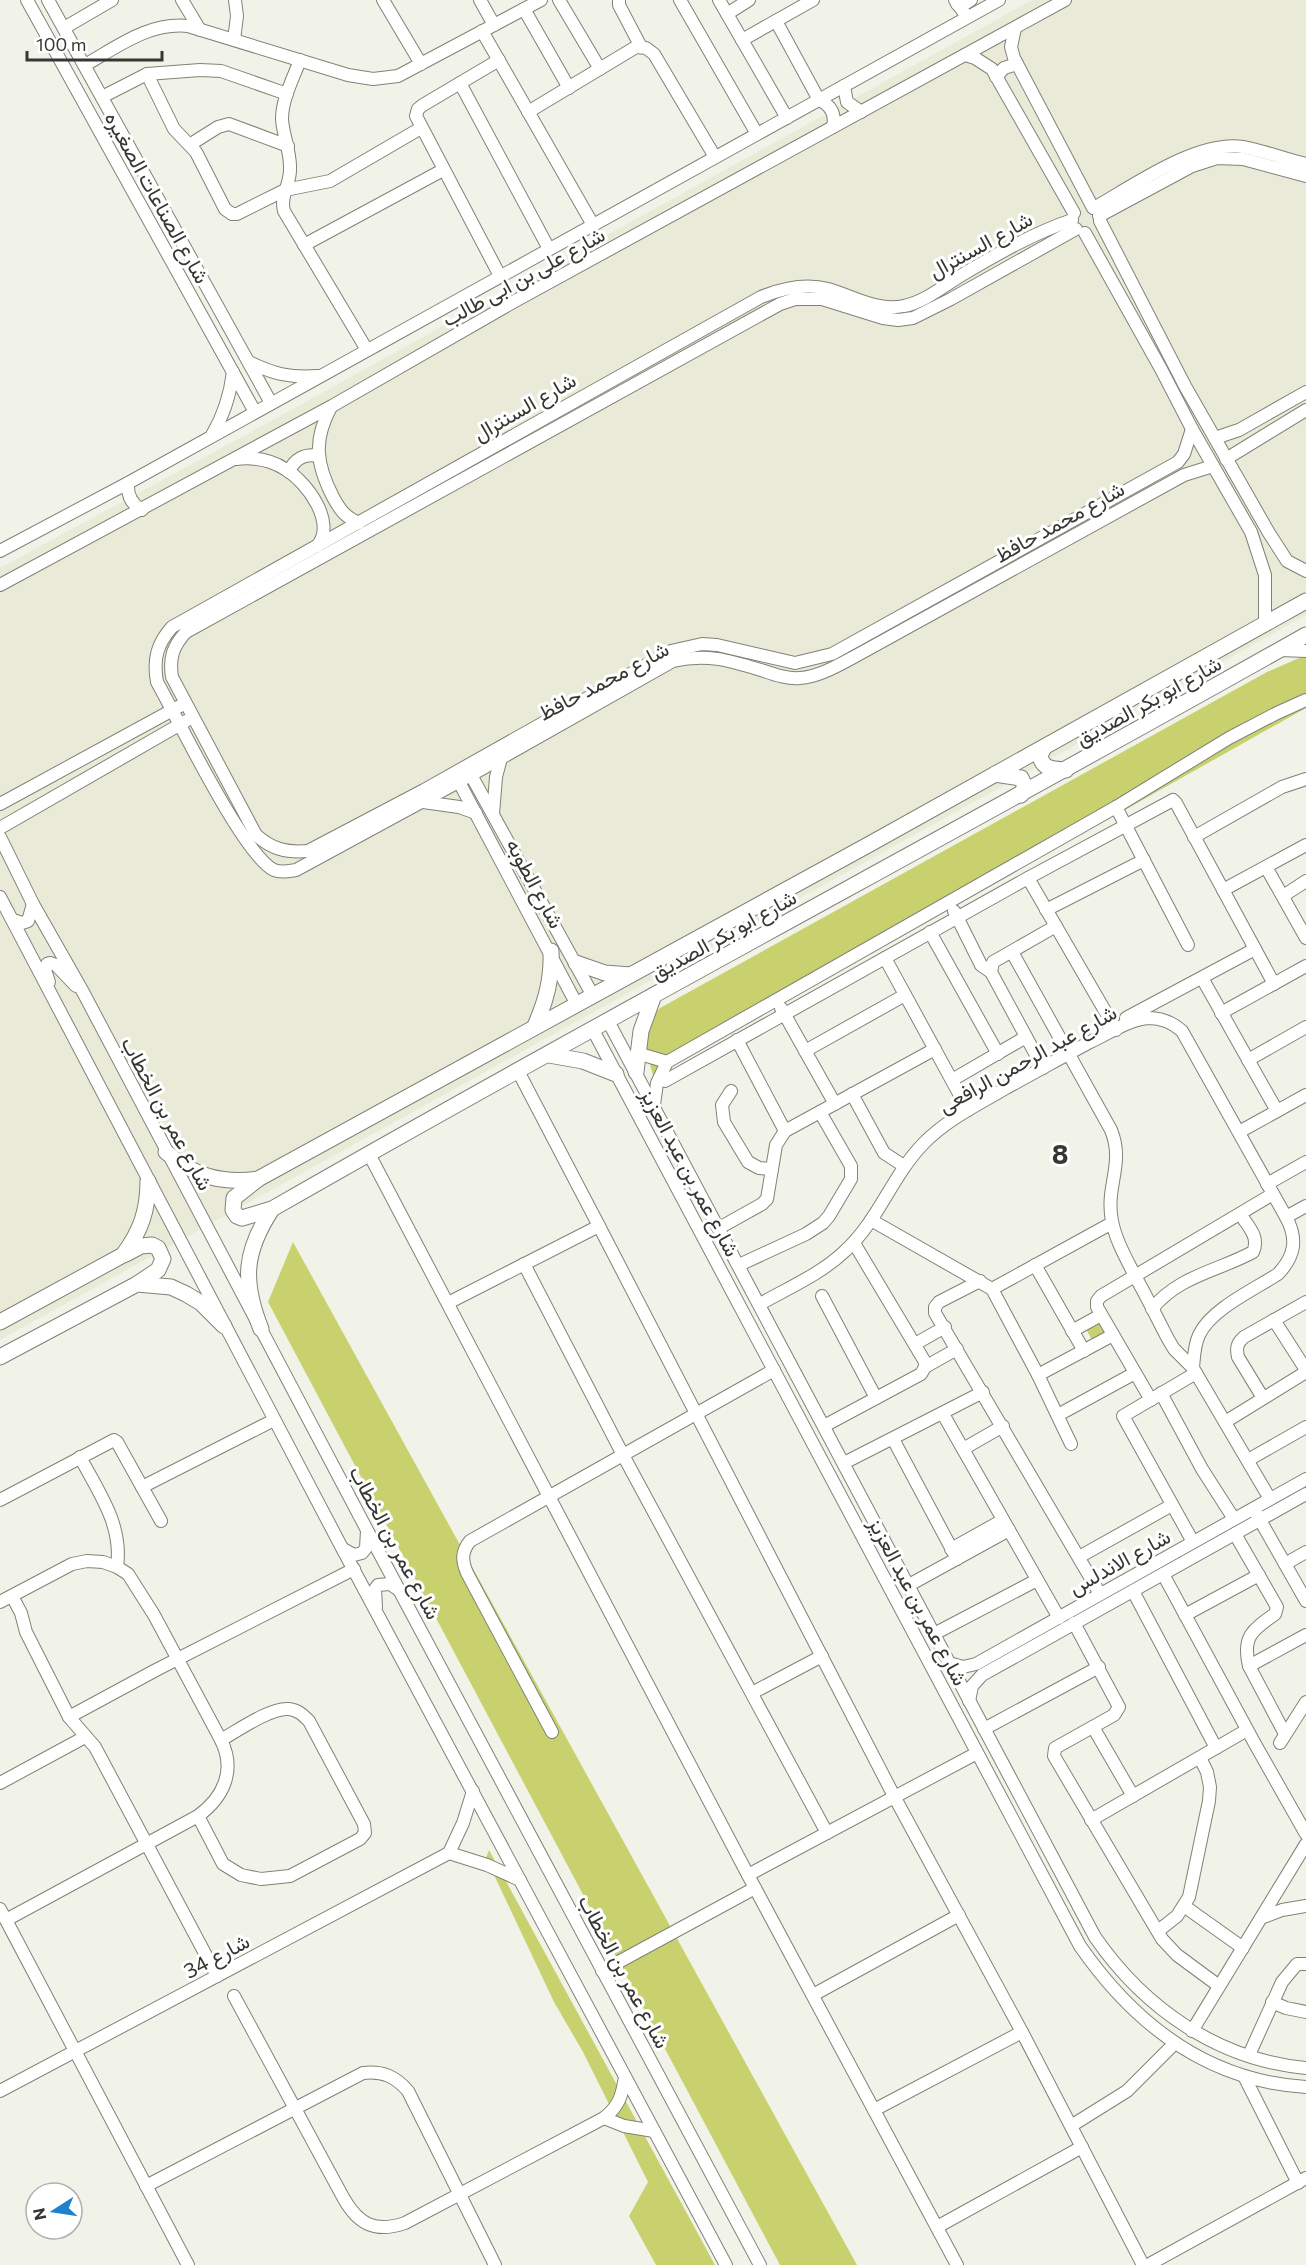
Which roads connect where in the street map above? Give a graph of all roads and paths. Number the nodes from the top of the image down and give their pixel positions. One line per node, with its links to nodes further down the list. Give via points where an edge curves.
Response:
1 (27, 0): 78 (street, شارع الصناعات الصغيره)
2 (48, 0): 24 (street, شارع الصناعات الصغيره)
3 (182, 0): 27 (street)
4 (235, 0): 28 (street)
5 (383, 0): 34 (street)
6 (480, 0): 25 (street)
7 (541, 0): 20 (street)
8 (560, 0): 37 (street)
9 (619, 0): 30 (street)
10 (680, 0): 51 (street)
11 (719, 0): 21 (street)
12 (749, 0): 21 (street)
13 (813, 0): 23 (street)
14 (971, 0): 18 (street, via 963,5)
15 (999, 0): 19 (street, شارع على بن ابى طالب)
16 (1065, 0): 26 (street, شارع على بن ابى طالب)
17 (104, 2): 24 (street)
18 (956, 2): 22 (street)
19 (983, 4): 22 (street, شارع على بن ابى طالب)
20 (524, 9): 25 (street); 42 (street)
21 (727, 14): 29 (street)
22 (968, 17): 41 (street, شارع على بن ابى طالب)
23 (776, 21): 29 (street); 45 (street)
24 (64, 28): 36 (street, شارع الصناعات الصغيره)
25 (488, 28): 33 (street); 34 (street)
26 (1015, 28): 31 (street, شارع على بن ابى طالب); 35 (street, via 1011,47)
27 (200, 30): 28 (street); 36 (street, via 176,25 155,28)
28 (234, 40): 32 (street)
29 (742, 40): 48 (street)
30 (641, 46): 37 (street); 54 (street, via 654,54)
31 (964, 55): 39 (street, via 984,62); 47 (street, شارع على بن ابى طالب)
32 (300, 60): 34 (street, via 373,79 398,76); 43 (street)
33 (499, 60): 40 (street); 46 (street)
34 (421, 64)
35 (1017, 64): 39 (street, via 1004,68); 60 (street)
36 (85, 65): 44 (street, شارع الصناعات الصغيره)
37 (600, 69): 42 (street)
38 (147, 74): 43 (street, via 211,70); 44 (street); 52 (street, via 174,129)
39 (996, 77): 61 (street)
40 (460, 83): 50 (street, via 420,107 416,117); 66 (street)
41 (844, 86): 45 (street, شارع على بن ابى طالب); 47 (street, via 847,102)
42 (568, 88): 46 (street)
43 (287, 94): 53 (street, via 282,120)
44 (102, 97): 75 (street, شارع الصناعات الصغيره)
45 (819, 100): 48 (street, شارع على بن ابى طالب); 49 (street, via 832,110)
46 (528, 112): 62 (street)
47 (861, 112): 49 (street, شارع على بن ابى طالب)
48 (787, 118): 51 (street, شارع على بن ابى طالب)
49 (833, 127): 82 (street, شارع على بن ابى طالب)
50 (421, 128): 56 (street); 58 (street, via 330,181)
51 (757, 134): 54 (street, شارع على بن ابى طالب)
52 (191, 144): 53 (street, via 229,124); 58 (street, via 228,212 237,214)
53 (288, 146): 58 (street, via 290,171)
54 (715, 157): 62 (street, شارع على بن ابى طالب)
55 (1306, 164): 59 (street, via 1242,147 1214,148 1187,157)
56 (443, 170): 65 (street); 67 (street)
57 (1306, 176): 59 (street, via 1243,159 1216,158)
58 (285, 190): 65 (street, via 284,211)
59 (1132, 193): 60 (street)
60 (1097, 213): 61 (street, via 1081,206); 61 (street, via 1094,231); 76 (street)
61 (1077, 224): 63 (street, شارع السنترال); 64 (street, شارع السنترال); 77 (street)
62 (593, 225): 66 (street, شارع على بن ابى طالب)
63 (1038, 234): 64 (street); 68 (street, شارع السنترال)
64 (1047, 244): 69 (street, شارع السنترال)
65 (304, 245): 73 (street)
66 (549, 249): 67 (street, شارع على بن ابى طالب)
67 (500, 276): 73 (street, شارع على بن ابى طالب)
68 (943, 286): 69 (street); 70 (street, شارع السنترال, via 922,299 889,307 826,289 782,289)
69 (951, 299): 71 (street, شارع السنترال, via 914,318 898,320 822,298 795,299)
70 (713, 323): 71 (street, via 711,328); 72 (street, شارع السنترال)
71 (719, 337): 74 (street, شارع السنترال)
72 (673, 346): 74 (street); 99 (street, شارع السنترال)
73 (367, 350): 79 (street, شارع على بن ابى طالب)
74 (680, 358): 104 (street, شارع السنترال)
75 (249, 362): 79 (street, via 272,373); 81 (street, شارع الصناعات الصغيره)
76 (1173, 362): 77 (street); 87 (street)
77 (1161, 369): 85 (street)
78 (232, 372): 84 (street, شارع الصناعات الصغيره); 86 (street, via 223,417)
79 (322, 375): 81 (street, شارع على بن ابى طالب)
80 (1306, 392): 87 (street, via 1239,430)
81 (271, 403): 84 (street, شارع على بن ابى طالب)
82 (332, 406): 88 (street, via 322,427); 89 (street, شارع على بن ابى طالب)
83 (1306, 410): 90 (street)
84 (255, 412): 86 (street, شارع على بن ابى طالب)
85 (1192, 429): 91 (street); 102 (street, شارع محمد حافظ, via 1178,462)
86 (211, 437): 93 (street, شارع على بن ابى طالب)
87 (1215, 438): 90 (street)
88 (319, 456): 92 (street, via 300,457); 96 (street, via 322,473)
89 (232, 459): 92 (street, via 261,460); 97 (street, شارع على بن ابى طالب)
90 (1226, 459): 94 (street)
91 (1213, 466): 95 (street); 102 (street, شارع محمد حافظ, via 1184,475)
92 (289, 472): 98 (street, via 305,487)
93 (128, 483): 97 (street, via 131,502); 101 (street, شارع على بن ابى طالب)
94 (1245, 492): 95 (street); 103 (street, via 1287,561)
95 (1232, 499): 108 (street, via 1251,532 1263,568)
96 (339, 507): 98 (street, via 332,515); 99 (street)
97 (142, 510): 105 (street, شارع على بن ابى طالب)
98 (322, 516): 100 (street, via 325,532)
99 (358, 524): 100 (street, شارع السنترال)
100 (314, 548): 104 (street, شارع السنترال)
101 (0, 550)
102 (995, 571): 119 (street, شارع محمد حافظ, via 852,658 815,675 782,676 726,660 691,657 673,662); 125 (street, شارع محمد حافظ, via 814,660 786,662 717,645 671,651 308,851 287,851 256,835)
103 (1306, 572)
104 (269, 580): 106 (street, شارع السنترال)
105 (0, 585)
106 (234, 599): 113 (street, شارع السنترال, via 177,641 170,665); 114 (street, شارع السنترال, via 172,627 162,638 154,667 157,682)
107 (1306, 601): 108 (main road, شارع ابو بكر الصديق)
108 (1265, 624): 117 (main road, شارع ابو بكر الصديق)
109 (1306, 635): 110 (main road, شارع ابو بكر الصديق)
110 (1279, 650): 111 (street); 121 (main road, شارع ابو بكر الصديق)
111 (1306, 651)
112 (1306, 700): 132 (street, via 1236,734)
113 (186, 703): 114 (street); 115 (street, شارع السنترال)
114 (173, 710): 116 (street, شارع السنترال); 118 (street)
115 (194, 717): 116 (street); 125 (street, شارع السنترال)
116 (180, 724): 120 (street); 127 (street, شارع السنترال)
117 (1044, 747): 121 (main road, via 1040,756 1043,765); 122 (main road, شارع ابو بكر الصديق)
118 (98, 751): 120 (street); 131 (street)
119 (501, 758): 123 (street, شارع محمد حافظ); 134 (street)
120 (106, 767): 136 (street)
121 (1066, 770): 129 (main road, شارع ابو بكر الصديق)
122 (995, 774): 129 (main road, via 1021,778 1025,786); 165 (main road, شارع ابو بكر الصديق)
123 (471, 775): 126 (street, شارع محمد حافظ); 134 (street, شارع الطوبه)
124 (1305, 779): 128 (street); 138 (street, via 1282,787)
125 (228, 781): 127 (street)
126 (459, 782): 130 (street, شارع محمد حافظ); 133 (street, شارع الطوبه)
127 (215, 788): 130 (street, شارع محمد حافظ, via 247,842 262,860 283,872 296,870)
128 (1306, 793)
129 (1021, 795): 170 (main road, شارع ابو بكر الصديق)
130 (422, 802): 133 (street)
131 (0, 804)
132 (1116, 807): 135 (street); 147 (street)
133 (476, 813): 158 (street, شارع الطوبه)
134 (493, 815): 161 (street, شارع الطوبه)
135 (1125, 826): 138 (street, via 1173,800); 140 (street); 142 (street)
136 (0, 828)
137 (0, 837): 148 (street, شارع عمر بن الخطاب)
138 (1194, 837): 144 (street)
139 (1306, 845): 141 (street)
140 (1144, 860): 149 (street); 156 (street)
141 (1266, 867): 144 (street); 145 (street)
142 (1028, 878): 149 (street); 150 (street)
143 (1306, 881): 145 (street)
144 (1223, 890): 157 (street)
145 (1283, 896): 152 (street)
146 (0, 897): 151 (street)
147 (949, 901): 150 (street); 172 (street)
148 (33, 904): 151 (street, via 28,921); 168 (street, شارع عمر بن الخطاب)
149 (1046, 910): 153 (street)
150 (957, 917): 154 (street); 164 (street, via 981,965)
151 (13, 920): 174 (street)
152 (1302, 920): 155 (street)
153 (1056, 926): 159 (street); 179 (street)
154 (930, 933): 160 (street); 186 (street)
155 (1306, 938)
156 (1188, 945)
157 (1255, 949): 166 (street); 167 (street)
158 (550, 951): 163 (street, شارع الطوبه); 178 (main road, via 551,976)
159 (1012, 952): 164 (street, via 993,962); 187 (street)
160 (885, 958): 171 (street); 176 (street)
161 (576, 963): 163 (street); 165 (main road, via 605,973); 169 (street, شارع الطوبه)
162 (1306, 966): 167 (street)
163 (561, 972): 173 (street, شارع الطوبه)
164 (991, 972): 182 (street)
165 (630, 975): 169 (main road, شارع ابو بكر الصديق)
166 (1202, 978): 175 (street); 179 (street)
167 (1274, 984): 175 (street)
168 (83, 992): 174 (street, via 56,965 47,964 45,970); 208 (street, شارع عمر بن الخطاب)
169 (592, 994): 173 (main road, شارع ابو بكر الصديق)
170 (654, 995): 177 (main road, شارع ابو بكر الصديق); 190 (main road)
171 (905, 995): 184 (street); 185 (street)
172 (776, 1000): 176 (street); 191 (street)
173 (576, 1003): 178 (main road, شارع ابو بكر الصديق)
174 (57, 1007): 214 (street)
175 (1221, 1012): 189 (street)
176 (784, 1014): 183 (street); 185 (street)
177 (608, 1021): 181 (main road, شارع ابو بكر الصديق); 190 (street, شارع عمر بن عبد العزيز)
178 (535, 1026): 213 (main road, شارع ابو بكر الصديق)
179 (1114, 1027): 187 (street, شارع عبد الرحمن الرافعى); 207 (street, شارع عبد الرحمن الرافعى, via 1149,1018 1169,1022 1182,1031)
180 (1306, 1028): 189 (street)
181 (593, 1030): 188 (main road, شارع ابو بكر الصديق); 193 (street, شارع عمر بن عبد العزيز)
182 (1026, 1037): 186 (street); 192 (street)
183 (737, 1040): 195 (street); 206 (street)
184 (935, 1048): 196 (street); 199 (street)
185 (805, 1051): 201 (street)
186 (998, 1054): 196 (street)
187 (1068, 1054): 192 (street, شارع عبد الرحمن الرافعى); 223 (street, via 1116,1142 1110,1194)
188 (549, 1055): 193 (main road); 194 (main road, شارع ابو بكر الصديق)
189 (1248, 1060): 204 (street)
190 (634, 1061): 191 (street); 193 (street, via 621,1060); 202 (street, شارع عمر بن عبد العزيز)
191 (668, 1062): 195 (street); 202 (street, via 657,1083)
192 (1043, 1068): 203 (street, شارع عبد الرحمن الرافعى)
193 (614, 1070): 219 (street, شارع عمر بن عبد العزيز)
194 (518, 1071): 209 (main road, شارع ابو بكر الصديق); 224 (street)
195 (677, 1074): 197 (street)
196 (952, 1080): 203 (street)
197 (665, 1081)
198 (731, 1091): 212 (street, via 722,1105 724,1122 748,1162)
199 (852, 1094): 201 (street); 211 (street, via 884,1153)
200 (1306, 1095): 204 (street)
201 (835, 1104): 205 (street)
202 (654, 1105): 216 (street, شارع عمر بن عبد العزيز)
203 (968, 1110): 211 (street, شارع عبد الرحمن الرافعى, via 923,1144)
204 (1277, 1111): 207 (street)
205 (820, 1112): 206 (street); 229 (street, via 851,1166 851,1179 830,1216 815,1229)
206 (785, 1131): 212 (street, via 776,1145)
207 (1239, 1132): 215 (street, شارع عبد الرحمن الرافعى)
208 (166, 1152): 213 (main road, شارع ابو بكر الصديق, via 209,1178); 245 (street, شارع عمر بن الخطاب)
209 (369, 1154): 218 (main road, شارع ابو بكر الصديق); 237 (street)
210 (1306, 1162): 215 (street)
211 (904, 1166): 222 (street, شارع عبد الرحمن الرافعى)
212 (772, 1169): 225 (street, via 767,1199)
213 (258, 1179): 218 (main road, شارع ابو بكر الصديق, via 234,1198 233,1210 242,1218)
214 (148, 1180): 227 (main road, via 144,1219); 243 (street)
215 (1270, 1189): 220 (street); 221 (street, شارع عبد الرحمن الرافعى)
216 (705, 1201): 219 (street); 225 (street, شارع عمر بن عبد العزيز)
217 (1306, 1206): 221 (street)
218 (272, 1209): 245 (main road, via 258,1231 247,1280 251,1305)
219 (689, 1210): 254 (street, شارع عمر بن عبد العزيز)
220 (1240, 1214): 231 (street); 239 (street, via 1256,1237 1253,1252 1185,1281)
221 (1286, 1217): 255 (street, شارع عبد الرحمن الرافعى, via 1294,1239 1287,1264 1210,1320 1194,1350)
222 (871, 1220): 226 (street, شارع عبد الرحمن الرافعى); 232 (street)
223 (1112, 1223): 230 (street); 231 (street)
224 (599, 1226): 228 (street); 263 (street)
225 (719, 1228): 229 (street, شارع عمر بن عبد العزيز)
226 (854, 1243): 238 (street, شارع عبد الرحمن الرافعى, via 823,1269); 248 (street)
227 (123, 1255): 233 (main road, via 152,1245 161,1253 163,1259 158,1270); 242 (main road)
228 (524, 1264): 237 (street); 274 (street)
229 (739, 1265): 238 (street, شارع عمر بن عبد العزيز)
230 (1035, 1265): 234 (street); 246 (street)
231 (1135, 1276): 239 (street); 240 (street, via 1101,1296 1097,1307)
232 (980, 1281): 234 (street); 244 (street, via 938,1303 935,1312)
233 (137, 1284): 243 (main road, via 171,1287 186,1294); 251 (main road)
234 (992, 1289): 258 (street)
235 (822, 1296): 261 (street)
236 (1306, 1302): 241 (street)
237 (448, 1304): 281 (street)
238 (760, 1304): 268 (street, شارع عمر بن عبد العزيز)
239 (1152, 1309): 255 (street, via 1174,1349)
240 (1101, 1315): 246 (street); 247 (street)
241 (1274, 1320): 252 (street); 262 (street, via 1244,1336 1236,1350)
242 (0, 1322)
243 (224, 1326): 266 (street)
244 (945, 1327): 248 (street); 249 (street)
245 (261, 1329): 293 (street, شارع عمر بن الخطاب)
246 (1072, 1331): 250 (street)
247 (1113, 1335): 250 (street); 257 (street)
248 (915, 1344): 253 (street)
249 (957, 1349): 253 (street); 259 (street)
250 (1084, 1351): 258 (street)
251 (0, 1357)
252 (1302, 1358): 256 (street)
253 (925, 1367): 261 (street, via 921,1374)
254 (774, 1370): 263 (street); 291 (street, شارع عمر بن عبد العزيز)
255 (1194, 1370): 260 (street); 267 (street)
256 (1306, 1371): 262 (street)
257 (1135, 1373): 260 (street); 265 (street)
258 (1038, 1375): 265 (street)
259 (983, 1392): 264 (street); 269 (street)
260 (1156, 1396): 284 (street, via 1124,1416); 286 (street)
261 (876, 1398): 268 (street)
262 (1263, 1398): 267 (street)
263 (697, 1414): 274 (street); 319 (street)
264 (943, 1414): 271 (street); 273 (street)
265 (1058, 1415): 272 (street)
266 (274, 1420): 279 (street); 296 (street)
267 (1225, 1422): 276 (street)
268 (824, 1426): 277 (street, شارع عمر بن عبد العزيز)
269 (1003, 1426): 273 (street); 299 (street)
270 (1306, 1427): 276 (street)
271 (893, 1439): 277 (street); 298 (street)
272 (1071, 1444)
273 (963, 1449): 290 (street)
274 (623, 1455): 281 (street); 325 (street)
275 (80, 1457): 279 (street, via 114,1440); 283 (street); 301 (street, via 115,1526)
276 (1248, 1460): 282 (street)
277 (844, 1463): 287 (street, شارع عمر بن عبد العزيز)
278 (1306, 1479): 282 (street, شارع الاندلس)
279 (142, 1487): 289 (street)
280 (1306, 1494): 288 (street, شارع الاندلس)
281 (549, 1496): 332 (street, via 470,1541 462,1554 467,1574); 349 (street)
282 (1270, 1499): 285 (street, شارع الاندلس)
283 (0, 1500)
284 (1172, 1505): 295 (street); 299 (street)
285 (1253, 1508): 286 (street, شارع الاندلس); 288 (street)
286 (1234, 1519): 292 (street, شارع الاندلس)
287 (873, 1520): 291 (street); 306 (street, شارع عمر بن عبد العزيز)
288 (1260, 1520): 294 (street, شارع الاندلس); 300 (street)
289 (161, 1521)
290 (1006, 1525): 298 (street); 305 (street)
291 (859, 1528): 336 (street, شارع عمر بن عبد العزيز)
292 (1217, 1528): 294 (street); 295 (street, شارع الاندلس)
293 (367, 1530): 296 (street, via 362,1553 354,1555); 307 (street, شارع عمر بن الخطاب)
294 (1230, 1537): 303 (street, شارع الاندلس); 304 (street)
295 (1193, 1542): 309 (street, شارع الاندلس)
296 (342, 1548): 302 (street)
297 (1306, 1552): 300 (street)
298 (954, 1554): 306 (street)
299 (1079, 1557): 309 (street)
300 (1285, 1564): 311 (street)
301 (117, 1567): 310 (street, via 87,1560 72,1564); 320 (street, via 128,1574)
302 (354, 1569): 313 (street); 320 (street)
303 (1163, 1574): 308 (street, شارع الاندلس); 314 (street)
304 (1259, 1575): 314 (street); 322 (street, via 1277,1611 1248,1638)
305 (1037, 1580): 315 (street); 317 (street)
306 (909, 1586): 317 (street, شارع عمر بن عبد العزيز)
307 (399, 1590): 313 (street, via 390,1584 376,1587); 363 (street, شارع عمر بن الخطاب)
308 (1133, 1591): 316 (street, شارع الاندلس); 335 (street)
309 (1100, 1594): 315 (street, شارع الاندلس)
310 (12, 1596): 312 (street); 328 (street)
311 (1306, 1600)
312 (0, 1602)
313 (377, 1612): 339 (street)
314 (1185, 1615): 331 (street)
315 (1059, 1618): 324 (street, شارع الاندلس)
316 (1074, 1623): 323 (street); 324 (street, شارع الاندلس)
317 (934, 1634): 321 (street, شارع عمر بن عبد العزيز)
318 (1306, 1635): 322 (street)
319 (822, 1656): 325 (street); 341 (street)
320 (178, 1659): 328 (street); 334 (street)
321 (949, 1663): 324 (street); 326 (street, شارع عمر بن عبد العزيز)
322 (1249, 1666): 327 (street, via 1282,1738)
323 (1099, 1668): 329 (street, via 1119,1707 1114,1715); 330 (street)
324 (979, 1670): 326 (street)
325 (752, 1693): 344 (street)
326 (969, 1701): 330 (street, شارع عمر بن عبد العزيز)
327 (1306, 1702)
328 (69, 1717): 333 (street)
329 (1092, 1727): 340 (street); 343 (street, via 1053,1751)
330 (984, 1729): 352 (street, شارع عمر بن عبد العزيز)
331 (1247, 1730): 335 (street); 345 (street)
332 (552, 1732)
333 (85, 1737): 338 (street); 346 (street, via 95,1747)
334 (221, 1740): 342 (street, via 227,1752 226,1778 216,1800); 342 (street, via 275,1711 300,1712 309,1721 364,1824 365,1833 290,1876 261,1880 241,1875 223,1864)
335 (1216, 1748): 337 (street)
336 (976, 1753): 341 (street); 355 (street, شارع عمر بن عبد العزيز)
337 (1200, 1758): 340 (street); 353 (street, via 1208,1780 1209,1801 1192,1887)
338 (0, 1783)
339 (473, 1791): 348 (street); 350 (street)
340 (1133, 1796): 343 (street)
341 (895, 1798): 344 (street); 357 (street)
342 (198, 1816): 346 (street)
343 (1092, 1820): 360 (street)
344 (827, 1833): 349 (street)
345 (1306, 1834)
346 (147, 1843): 359 (street); 364 (street)
347 (1306, 1844): 358 (street)
348 (450, 1853): 350 (street); 364 (street, شارع 34)
349 (748, 1875): 351 (street)
350 (520, 1880): 377 (street)
351 (755, 1888): 363 (street); 366 (street)
352 (1074, 1898): 355 (street); 370 (street, شارع عمر بن عبد العزيز, via 1095,1937 1121,1972 1153,2003)
353 (1184, 1906): 360 (street); 361 (street)
354 (1306, 1906): 358 (street)
355 (1058, 1907): 372 (street, شارع عمر بن عبد العزيز, via 1107,1983)
356 (0, 1909): 359 (street)
357 (959, 1915): 366 (street); 371 (street)
358 (1261, 1918): 361 (street)
359 (6, 1920): 373 (street)
360 (1158, 1931): 365 (street, via 1169,1947)
361 (1242, 1948): 365 (street)
362 (1306, 1964): 368 (street, via 1297,1964 1289,1972)
363 (602, 1971): 393 (street, شارع عمر بن الخطاب)
364 (217, 1976): 373 (street, شارع 34)
365 (1219, 1986): 370 (street)
366 (813, 1995): 381 (street)
367 (234, 1996): 380 (street)
368 (1272, 2002): 369 (street); 374 (street)
369 (1306, 2012)
370 (1192, 2031): 374 (street, شارع عمر بن عبد العزيز)
371 (1022, 2032): 381 (street); 383 (street)
372 (1174, 2044): 376 (street, شارع عمر بن عبد العزيز); 383 (street, via 1127,2091)
373 (74, 2052): 379 (street, شارع 34); 387 (street)
374 (1249, 2055): 375 (street, شارع عمر بن عبد العزيز)
375 (1306, 2068)
376 (1244, 2076): 378 (street, شارع عمر بن عبد العزيز); 386 (street)
377 (625, 2077): 382 (street, via 621,2099); 384 (street)
378 (1306, 2087)
379 (0, 2091)
380 (295, 2109): 387 (street); 388 (street, via 351,2212 360,2220 382,2228 394,2227); 388 (street, via 363,2073 389,2074 408,2091)
381 (874, 2110): 389 (street)
382 (604, 2118): 384 (street); 388 (street)
383 (1071, 2126): 385 (street)
384 (654, 2131): 392 (street)
385 (1082, 2147): 389 (street); 395 (street)
386 (1302, 2180): 395 (street)
387 (146, 2186): 390 (street)
388 (461, 2194): 391 (street)
389 (937, 2227): 394 (street)
390 (186, 2264)
391 (495, 2265)
392 (726, 2265)
393 (760, 2265)
394 (957, 2265)
395 (1146, 2265)

